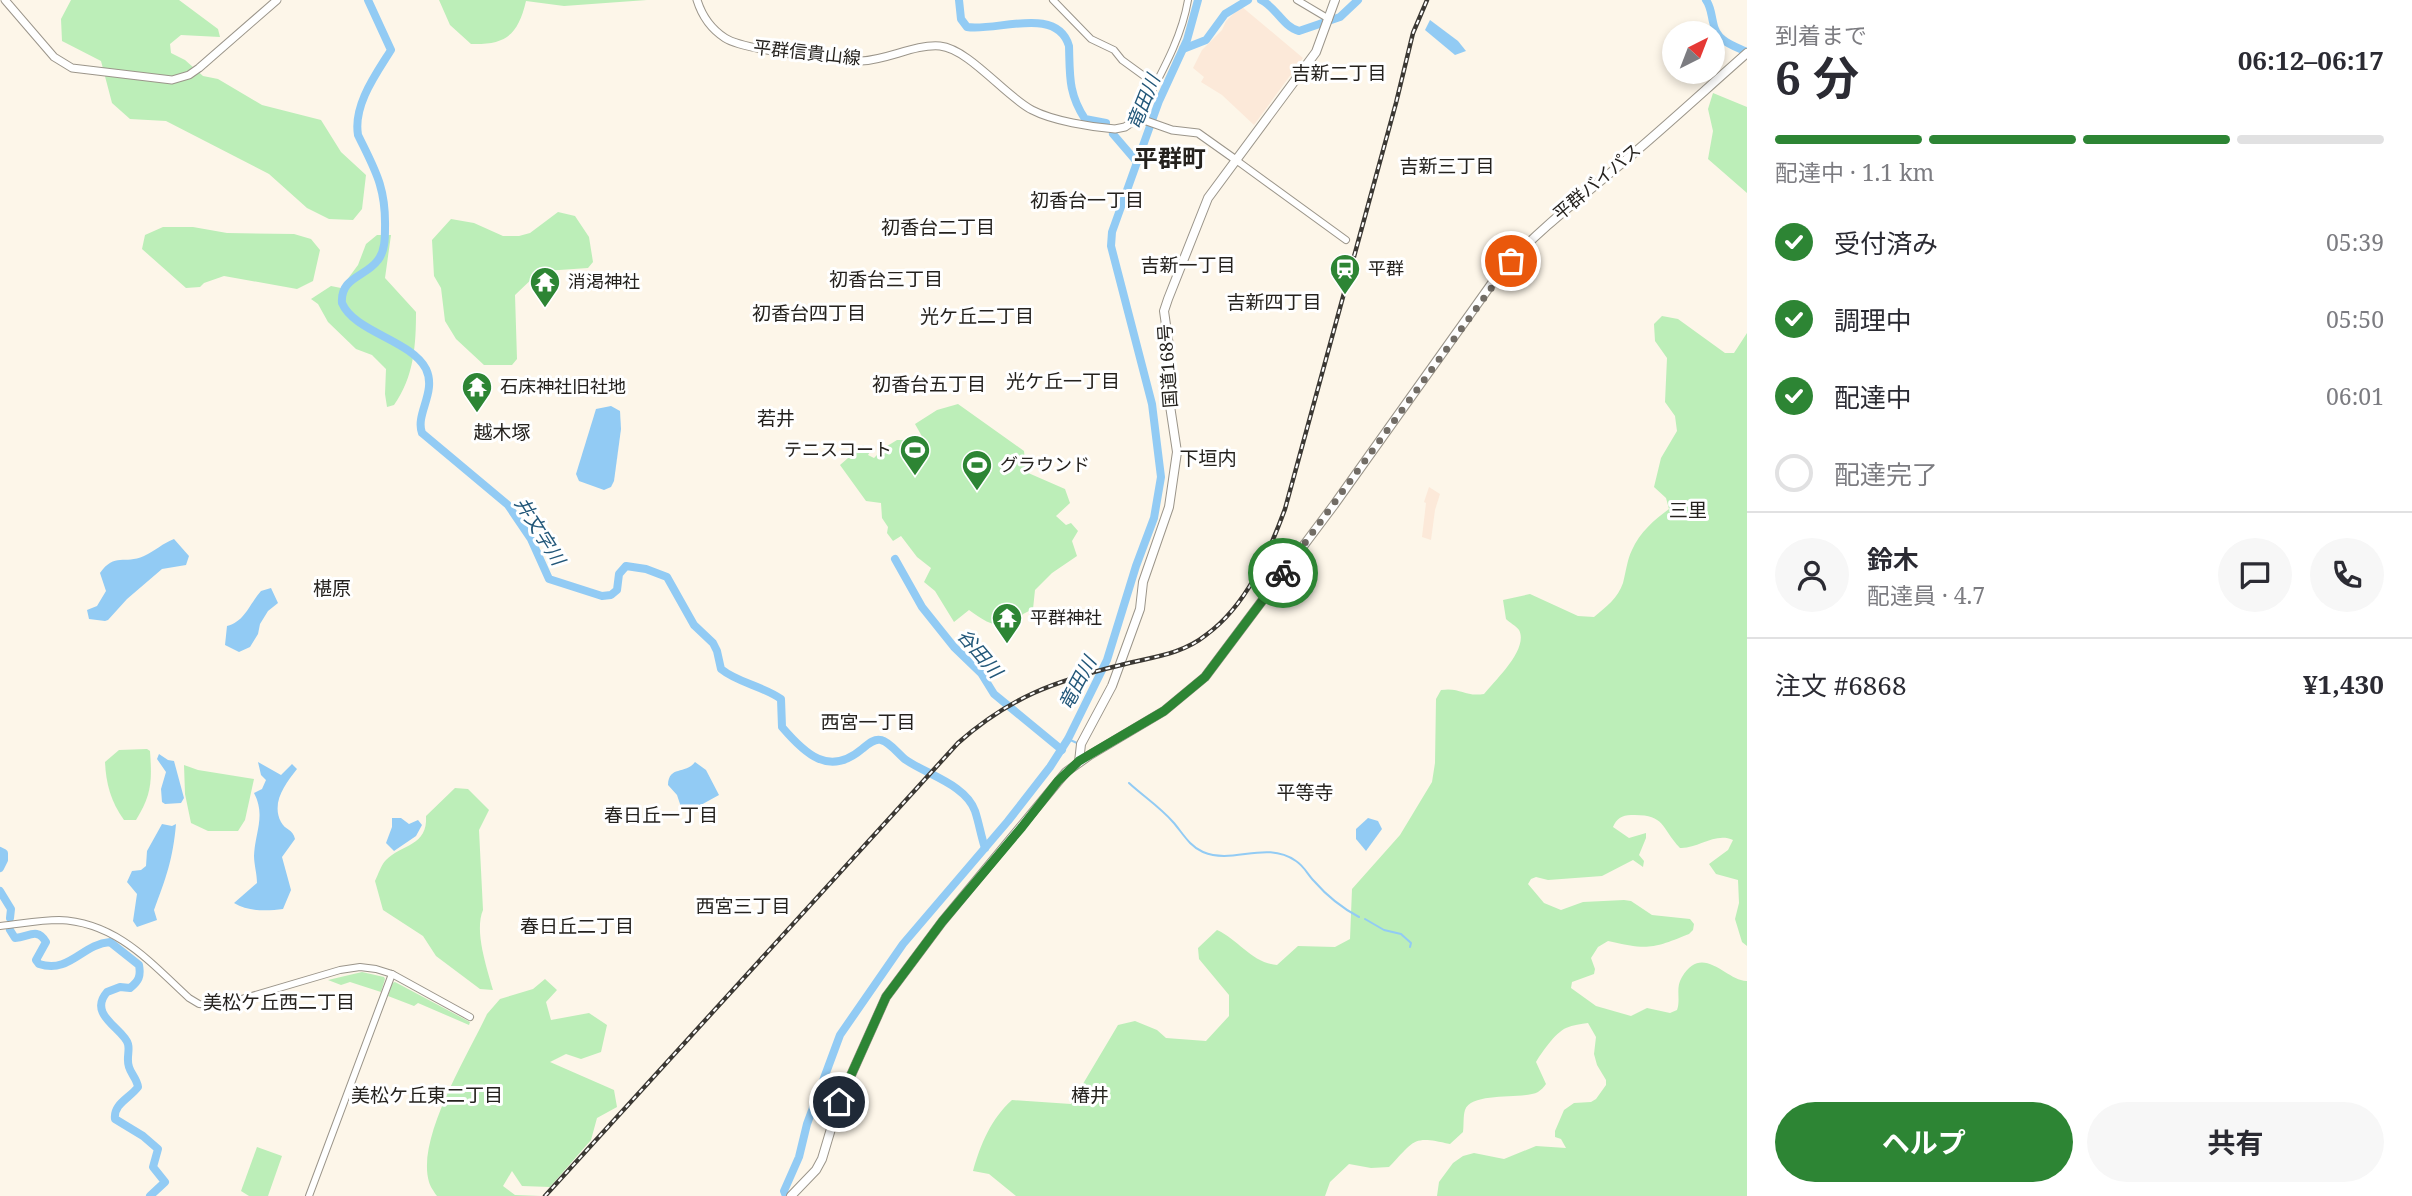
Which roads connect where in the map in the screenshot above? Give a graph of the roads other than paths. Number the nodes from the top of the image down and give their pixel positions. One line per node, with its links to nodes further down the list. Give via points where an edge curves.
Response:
1 (5, 0): 2 (main road, via 54,57 72,68 172,80 189,75)
2 (276, 0)
3 (697, 0): 11 (main road, 平群信貴山線, via 705,20 733,43 863,61 946,47 959,52 1034,111 1115,130)
4 (1053, 0): 10 (street, via 1091,39 1114,50)
5 (1188, 0): 10 (street, via 1185,18)
6 (1297, 0): 8 (street)
7 (1335, 0): 8 (highway, 国道168号)
8 (1328, 22): 12 (highway, 国道168号, via 1316,52)
9 (1745, 55): 14 (highway, 平群バイパス, via 1557,215 1500,272 1205,677 1164,711)
10 (1155, 84): 11 (street)
11 (1142, 119): 12 (main road, via 1198,133)
12 (1236, 160): 13 (street); 14 (highway, 国道168号, via 1204,207 1164,311 1169,346 1167,386 1177,452 1173,488 1143,582 1140,609 1112,686 1081,744)
13 (1346, 240)
14 (1079, 761): 19 (highway, via 942,922 886,997 839,1102 822,1159)
15 (0, 926): 16 (street, via 58,920 100,928 130,944 189,998 211,1007 340,970 360,967)
16 (391, 974): 17 (street); 18 (street)
17 (470, 1017)
18 (309, 1196)
19 (791, 1196)

